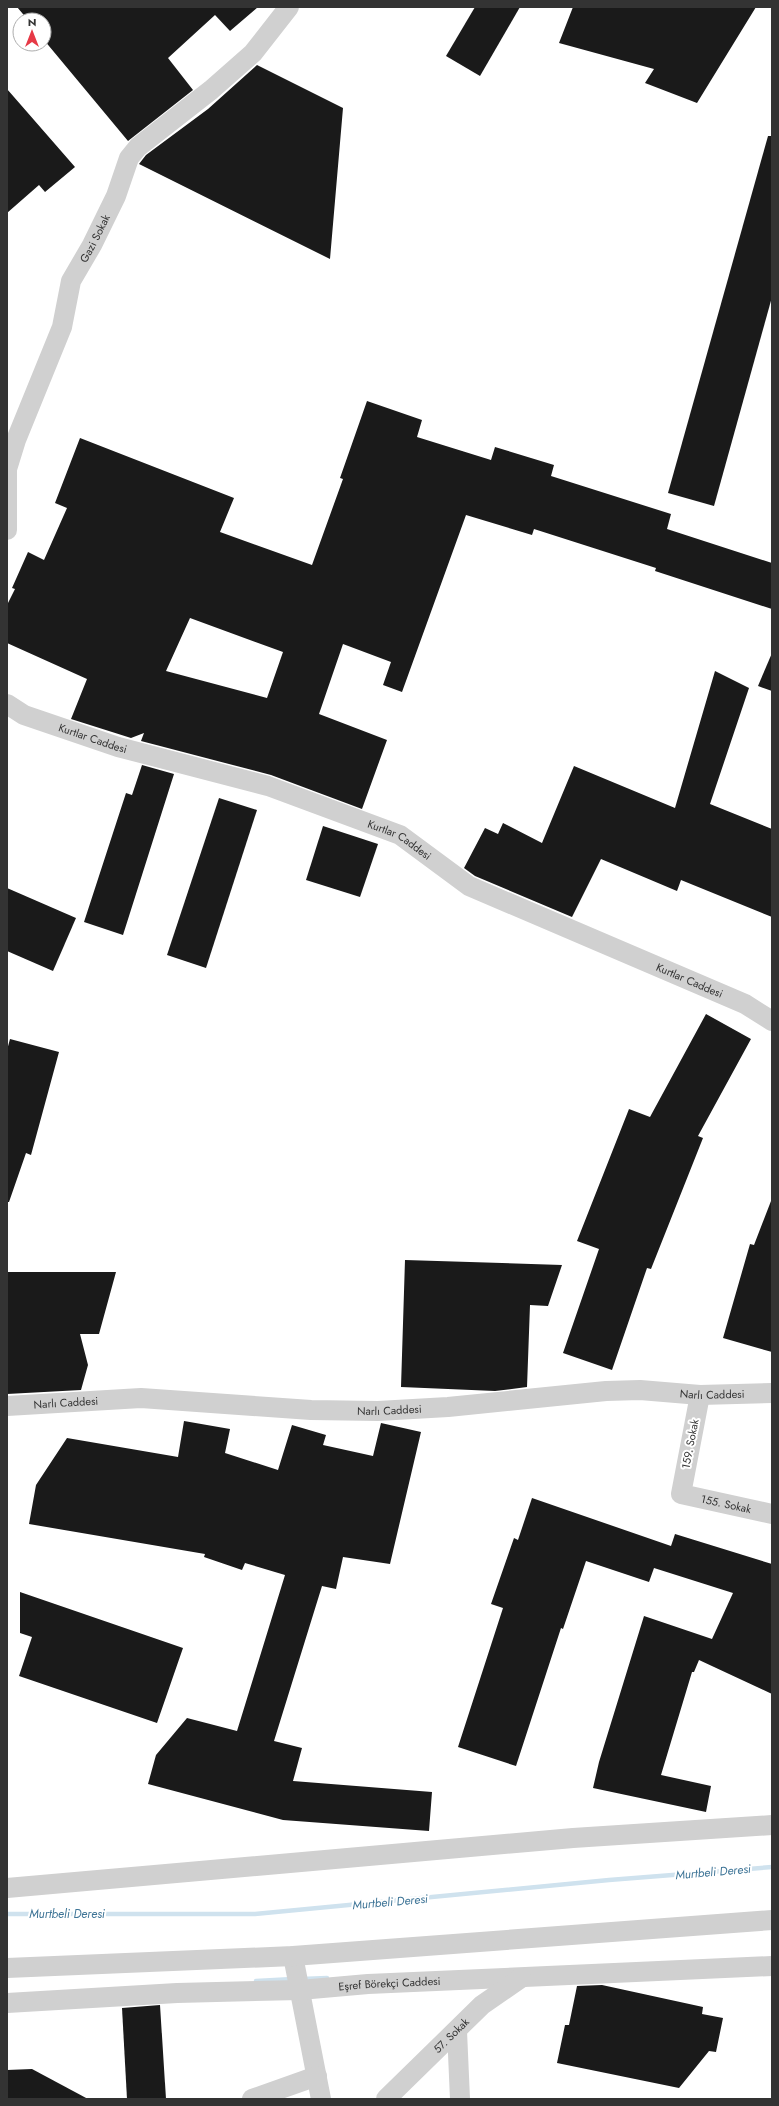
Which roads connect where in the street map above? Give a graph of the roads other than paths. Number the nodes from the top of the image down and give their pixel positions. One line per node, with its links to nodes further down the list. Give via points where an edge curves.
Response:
1 (289, 7): 2 (street, Gazi Sokak, via 253,53 138,147 129,158 116,196 71,281 62,327 16,440 7,468)
2 (7, 530)
3 (7, 704): 4 (street, Kurtlar Caddesi, via 24,715 118,748 268,786 400,835 469,886 745,1004)
4 (772, 1021)
5 (772, 1393): 6 (street, Narlı Caddesi)
6 (700, 1395): 7 (street, Narlı Caddesi, via 606,1390 455,1406 378,1411 311,1410 141,1398); 8 (street, 159. Sokak)
7 (7, 1406)
8 (681, 1494): 9 (street, 155. Sokak)
9 (772, 1514)
10 (770, 1821): 11 (street)
11 (7, 1888)
12 (772, 1920): 15 (street)
13 (772, 1966): 16 (street, Eşref Börekçi Caddesi)
14 (7, 1968): 15 (street)
15 (297, 1976): 16 (street, Eşref Börekçi Caddesi, via 368,1984); 17 (street, Eşref Börekçi Caddesi, via 177,1993); 19 (street)
16 (521, 1978): 18 (street, 57. Sokak, via 482,2005)
17 (7, 2003)
18 (457, 2031): 22 (street, 57. Sokak); 23 (street)
19 (317, 2076): 20 (street); 21 (street)
20 (252, 2099)
21 (321, 2099)
22 (386, 2099)
23 (460, 2099)

